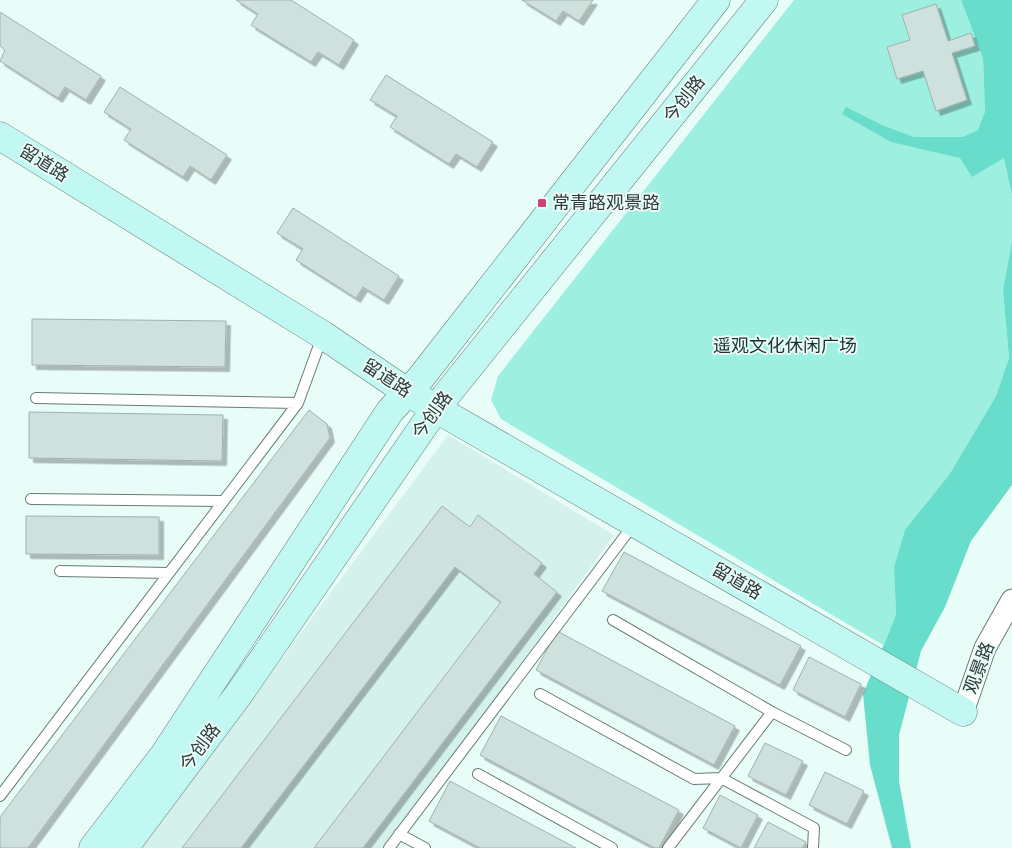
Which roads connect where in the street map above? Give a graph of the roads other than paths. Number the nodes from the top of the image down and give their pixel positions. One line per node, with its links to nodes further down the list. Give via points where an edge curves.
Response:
1 (716, 0): 5 (main road, 今创路)
2 (764, 0): 8 (main road, 今创路)
3 (1, 138): 4 (main road, 留道路)
4 (323, 335): 5 (main road, 留道路); 7 (lane)
5 (407, 392): 8 (main road, 留道路); 24 (main road, 今创路, via 390,411 164,755)
6 (36, 398): 7 (lane)
7 (298, 403): 10 (lane)
8 (436, 408): 11 (main road, 留道路); 25 (main road, 今创路, via 239,694)
9 (31, 499): 10 (lane)
10 (224, 501): 13 (lane)
11 (635, 524): 17 (main road, 留道路); 23 (lane)
12 (60, 571): 13 (lane)
13 (169, 573): 22 (lane)
14 (1012, 600): 17 (street, 观景路)
15 (613, 620): 18 (lane)
16 (540, 694): 21 (lane, via 694,779)
17 (952, 705)
18 (772, 712): 19 (lane); 21 (lane)
19 (846, 750)
20 (478, 774): 28 (lane)
21 (721, 778): 29 (lane); 30 (lane, via 814,828)
22 (0, 796)
23 (399, 834): 26 (lane); 27 (lane)
24 (94, 848)
25 (124, 848)
26 (389, 848)
27 (425, 848)
28 (612, 848)
29 (668, 848)
30 (813, 848)

